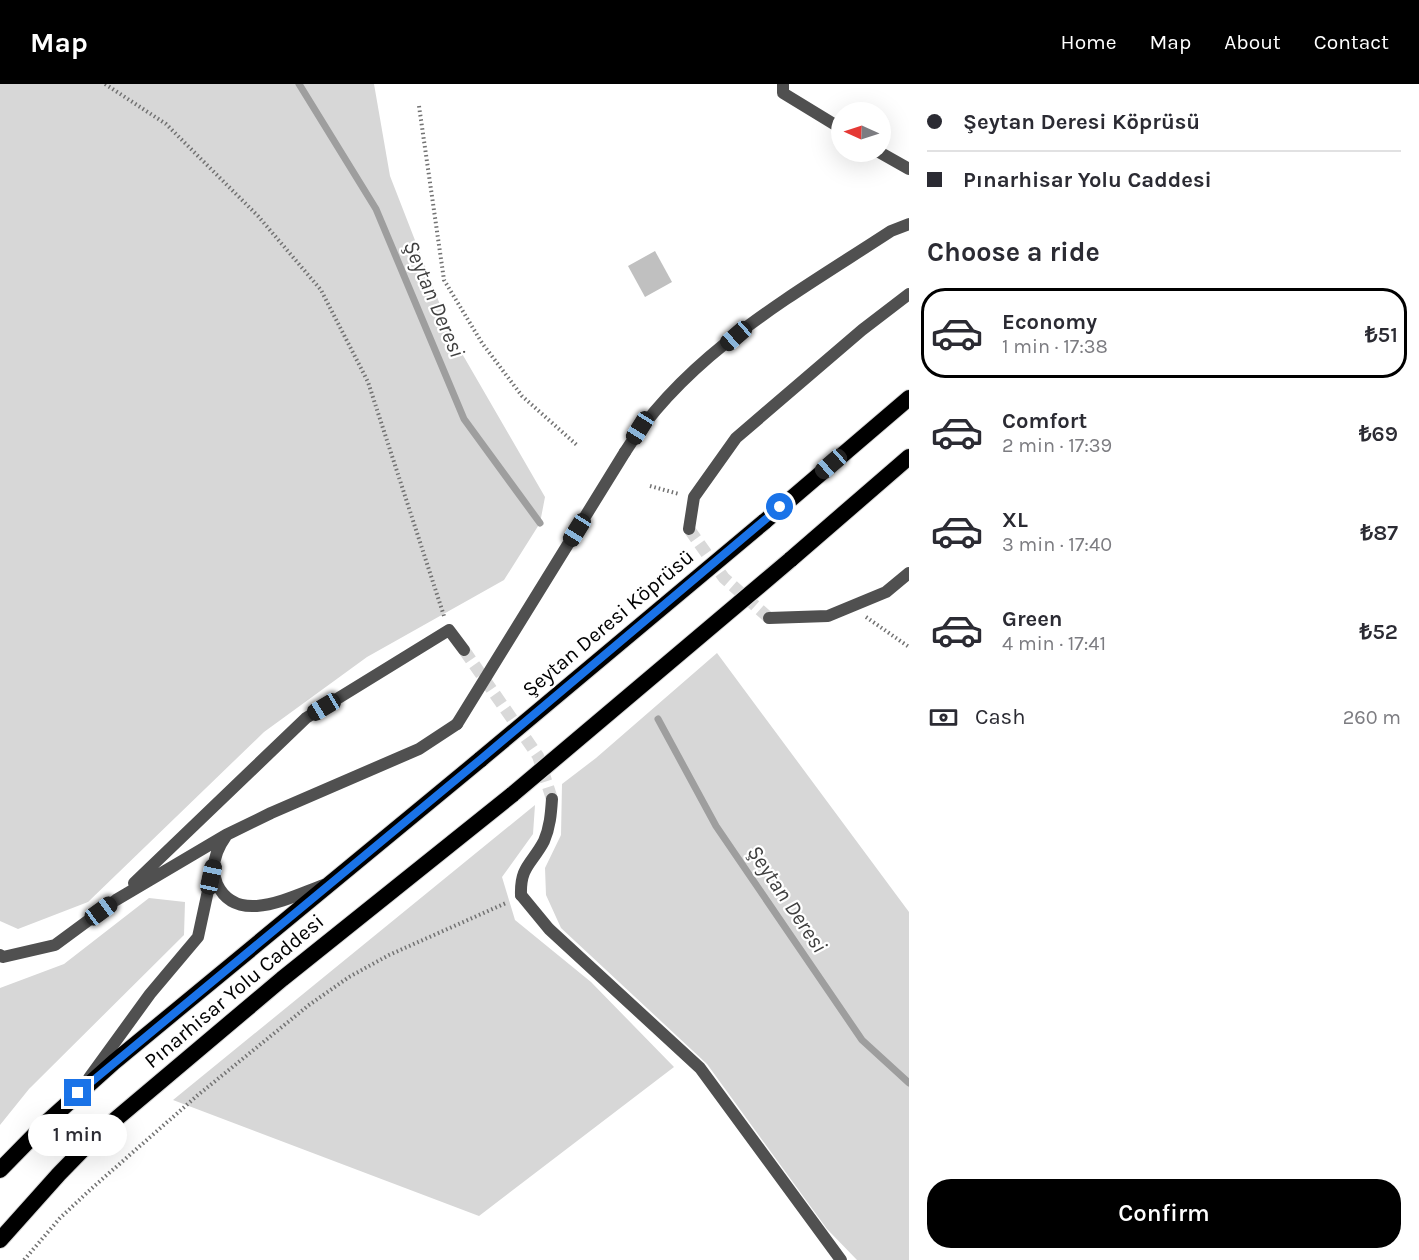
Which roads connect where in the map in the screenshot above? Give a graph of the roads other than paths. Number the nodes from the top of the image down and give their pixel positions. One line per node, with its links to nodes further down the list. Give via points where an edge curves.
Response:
1 (783, 84): 2 (street, via 783,93)
2 (831, 122)
3 (891, 159): 4 (street)
4 (909, 169)
5 (909, 224): 15 (street, bridge, via 891,231 753,321 685,380 640,428 457,724 419,750)
6 (909, 294): 9 (street, via 736,438 694,497)
7 (909, 398): 13 (highway, Şeytan Deresi Köprüsü, bridge)
8 (909, 457): 22 (highway, Pınarhisar Yolu Caddesi, bridge, via 513,794 282,979 98,1135)
9 (689, 529)
10 (909, 573): 11 (street, via 886,592 828,616)
11 (769, 618)
12 (464, 650): 18 (street, via 449,630 306,718)
13 (481, 759): 17 (highway, Pınarhisar Yolu Caddesi)
14 (552, 799): 23 (street, via 551,820 544,840 520,879 520,895 549,929 700,1068)
15 (226, 835): 16 (street); 18 (street)
16 (214, 863): 17 (street, via 215,879 222,894 236,905 260,907); 20 (street, via 198,937 150,994)
17 (332, 883): 20 (highway, Pınarhisar Yolu Caddesi)
18 (116, 900): 19 (street, via 55,945)
19 (0, 955)
20 (78, 1093): 21 (highway, Pınarhisar Yolu Caddesi)
21 (0, 1170)
22 (0, 1240)
23 (841, 1260)

